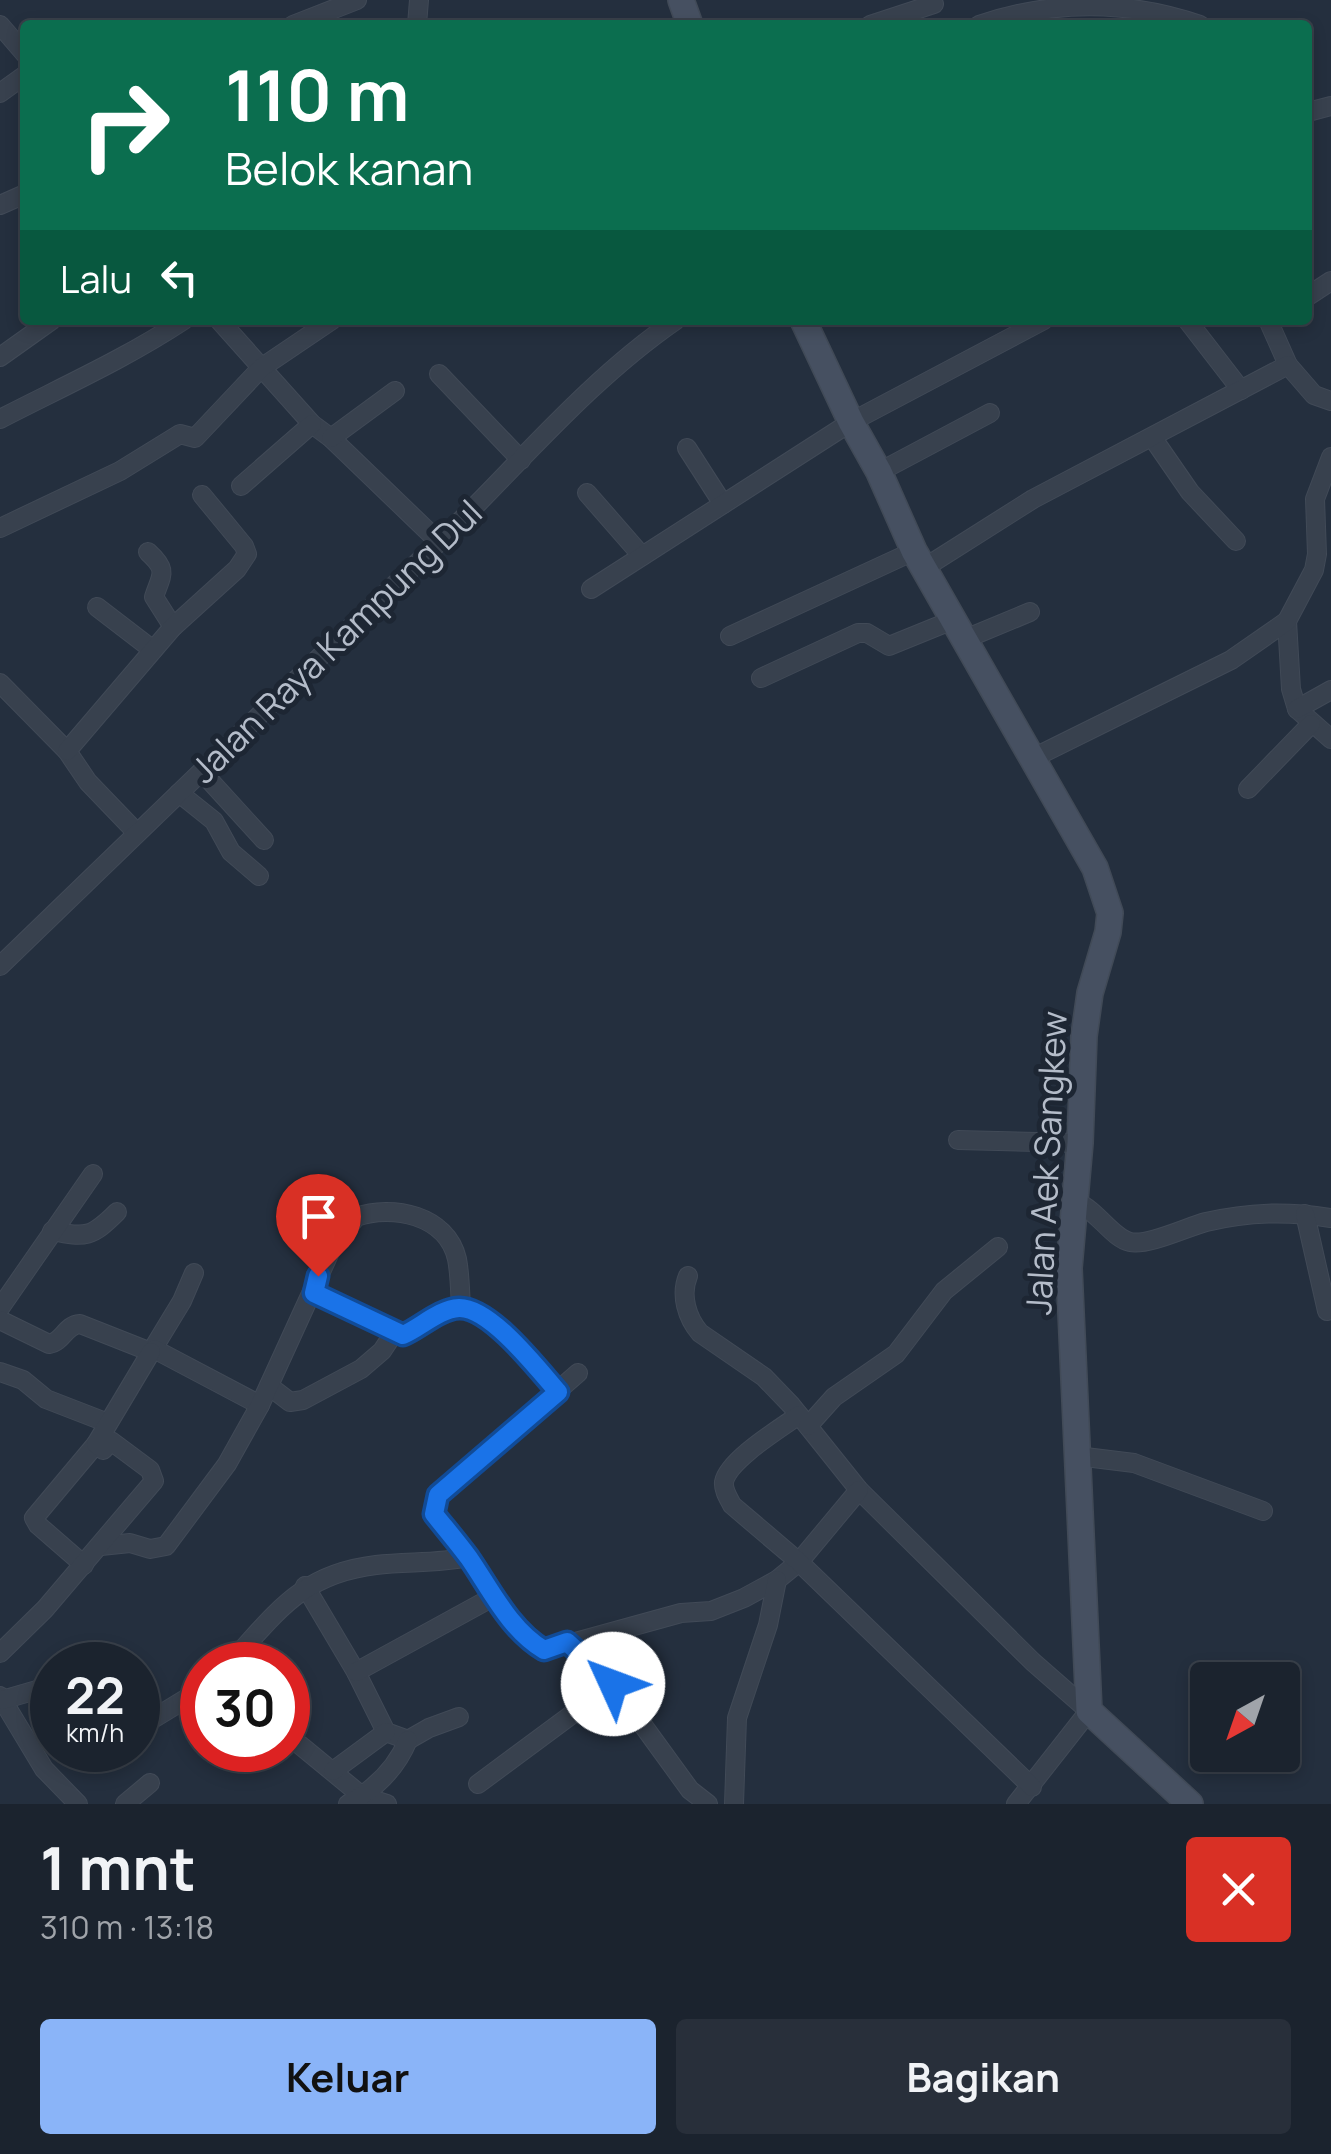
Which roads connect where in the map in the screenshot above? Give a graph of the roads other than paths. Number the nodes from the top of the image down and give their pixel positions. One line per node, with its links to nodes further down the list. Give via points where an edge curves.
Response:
1 (357, 0): 3 (street)
2 (934, 4): 4 (street)
3 (305, 20)
4 (885, 20)
5 (993, 20): 6 (street, via 1017,11 1116,4)
6 (1186, 20)
7 (0, 24): 8 (street)
8 (20, 48)
9 (20, 78): 10 (street)
10 (0, 93)
11 (45, 325): 20 (street)
12 (176, 325): 28 (street, via 114,364)
13 (223, 325): 22 (street)
14 (325, 325): 22 (street)
15 (669, 325): 35 (street, Jalan Raya Kampung Dul, via 636,348)
16 (805, 325): 29 (street, Jalan Aek Sangkew)
17 (1034, 325): 29 (street)
18 (1191, 325): 24 (street)
19 (1270, 325): 21 (street)
20 (0, 357)
21 (1288, 365): 24 (street); 26 (street, via 1314,396)
22 (262, 368): 30 (street); 41 (street, via 193,439 180,434 120,471)
23 (439, 374): 35 (street)
24 (1242, 390): 31 (street)
25 (394, 392): 32 (street)
26 (1331, 400)
27 (990, 413): 36 (street)
28 (0, 419)
29 (850, 422): 36 (street, Jalan Aek Sangkew); 40 (street)
30 (312, 424): 32 (street); 37 (street)
31 (1152, 437): 43 (street, via 1190,492); 47 (street)
32 (331, 438): 44 (street)
33 (687, 448): 40 (street)
34 (1331, 457): 42 (street, via 1314,499)
35 (521, 460): 44 (street, Jalan Raya Kampung Dul)
36 (879, 472): 47 (street, Jalan Aek Sangkew)
37 (241, 486)
38 (588, 493): 46 (street)
39 (202, 494): 53 (street, via 247,554)
40 (723, 504): 46 (street)
41 (2, 523)
42 (1324, 529): 48 (street)
43 (1236, 540)
44 (439, 542): 65 (street, Jalan Raya Kampung Dul)
45 (148, 552): 53 (street, via 162,570 154,597)
46 (642, 556): 49 (street)
47 (919, 560): 54 (street, Jalan Aek Sangkew); 55 (street)
48 (1322, 572): 52 (street)
49 (591, 590)
50 (98, 607): 56 (street)
51 (1030, 612): 54 (street)
52 (1287, 621): 60 (street); 64 (street, via 1232,660)
53 (173, 627): 56 (street)
54 (959, 630): 57 (street, via 933,626 889,646 858,634); 64 (street, Jalan Aek Sangkew)
55 (730, 636)
56 (153, 650): 63 (street)
57 (761, 678)
58 (0, 683): 63 (street)
59 (1331, 690): 60 (street)
60 (1296, 709): 61 (street)
61 (1311, 724): 62 (street); 66 (street)
62 (1331, 739)
63 (68, 751): 68 (street)
64 (1033, 758): 73 (street, Jalan Aek Sangkew, via 1095,868 1110,913 1084,1036)
65 (202, 772): 67 (street, Jalan Raya Kampung Dul); 69 (street)
66 (1248, 789)
67 (179, 793): 68 (street, Jalan Raya Kampung Dul); 70 (street, via 214,821 231,852)
68 (137, 834): 71 (street, Jalan Raya Kampung Dul)
69 (264, 840)
70 (258, 876)
71 (0, 966)
72 (958, 1140): 73 (street)
73 (1080, 1143): 75 (street, Jalan Aek Sangkew)
74 (93, 1174): 79 (street)
75 (1074, 1201): 77 (street, via 1091,1208 1120,1239 1138,1243 1256,1212); 98 (street, Jalan Aek Sangkew, via 1069,1268)
76 (117, 1212): 79 (street, via 86,1236)
77 (1306, 1214): 78 (street); 86 (street)
78 (1331, 1218)
79 (52, 1231): 84 (street)
80 (998, 1246): 95 (street, via 944,1290 896,1354)
81 (194, 1273): 89 (street)
82 (688, 1276): 95 (street, via 683,1292 692,1324 764,1377)
83 (314, 1293): 85 (street, via 356,1216 386,1210 430,1222 442,1233 456,1256); 88 (street); 92 (street)
84 (0, 1308)
85 (461, 1308): 88 (street, via 403,1335); 93 (street, via 494,1325)
86 (1327, 1311)
87 (0, 1320): 89 (street, via 48,1344 80,1324)
88 (394, 1332): 92 (street, via 370,1362 303,1400 290,1402)
89 (152, 1351): 94 (street); 96 (street)
90 (0, 1372): 96 (street)
91 (578, 1372): 93 (street)
92 (269, 1386): 94 (street)
93 (558, 1392): 102 (street, via 438,1495 434,1514)
94 (260, 1406): 101 (street, via 166,1546)
95 (804, 1420): 99 (street); 103 (street, via 732,1467 724,1481 732,1505)
96 (108, 1423): 97 (street)
97 (96, 1444): 101 (street, via 103,1450 110,1441 150,1470 154,1481); 104 (street, via 34,1518)
98 (1076, 1456): 100 (street, via 1134,1463); 115 (street, Jalan Aek Sangkew)
99 (859, 1490): 103 (street); 115 (street)
100 (1263, 1511)
101 (101, 1546): 104 (street)
102 (468, 1556): 106 (street, via 376,1565); 107 (street)
103 (799, 1562): 105 (street); 123 (street)
104 (84, 1565): 110 (street)
105 (778, 1580): 109 (street, via 712,1611); 129 (street, via 738,1718)
106 (305, 1586): 108 (street); 111 (street)
107 (493, 1597): 109 (street, via 530,1642 544,1650); 111 (street)
108 (248, 1642)
109 (567, 1642): 112 (street)
110 (0, 1653)
111 (356, 1672): 117 (street)
112 (613, 1684): 122 (street); 128 (street, via 690,1790)
113 (30, 1690): 114 (street)
114 (1, 1698): 125 (street, via 44,1769)
115 (1088, 1711): 123 (street); 131 (street)
116 (459, 1718): 118 (street)
117 (386, 1732): 118 (street); 120 (street)
118 (408, 1740): 124 (street, via 392,1768)
119 (310, 1753): 120 (street)
120 (333, 1771): 124 (street)
121 (150, 1783): 126 (street)
122 (478, 1784)
123 (1032, 1787): 130 (street)
124 (355, 1800): 127 (street)
125 (78, 1804)
126 (125, 1804)
127 (387, 1804)
128 (708, 1804)
129 (734, 1804)
130 (1016, 1804)
131 (1190, 1804)

